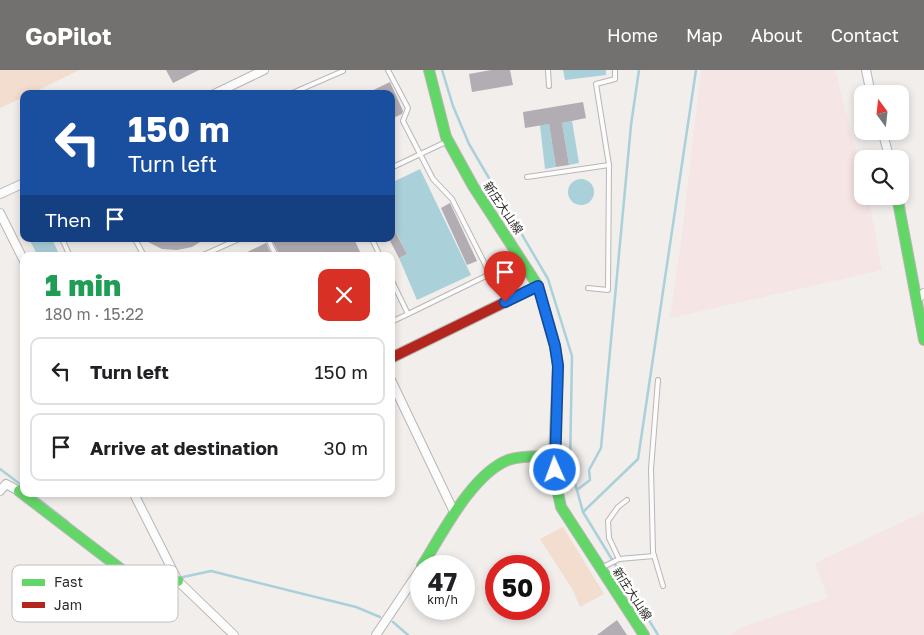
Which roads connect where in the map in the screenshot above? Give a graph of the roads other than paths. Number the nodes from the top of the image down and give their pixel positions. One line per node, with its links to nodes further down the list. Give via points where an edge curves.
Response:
1 (264, 70): 10 (street)
2 (388, 70): 13 (lane, via 408,108 403,121)
3 (429, 70): 12 (street, 新庄大山線)
4 (548, 70): 9 (lane)
5 (614, 70): 14 (lane, via 615,79 596,84)
6 (866, 70): 8 (street)
7 (343, 71): 11 (lane)
8 (869, 85)
9 (550, 86)
10 (222, 90)
11 (299, 90)
12 (449, 141): 13 (lane); 24 (street, 新庄大山線, via 473,186)
13 (420, 154): 15 (lane); 29 (lane, via 433,179 452,199 490,274)
14 (609, 164): 16 (lane); 26 (lane, via 608,290)
15 (395, 166)
16 (527, 177)
17 (20, 185): 18 (street)
18 (0, 194)
19 (899, 205): 28 (street)
20 (0, 213): 23 (street)
21 (233, 242): 22 (lane)
22 (211, 252)
23 (20, 253)
24 (538, 286): 32 (street); 35 (street, 新庄大山線, via 558,366)
25 (395, 287): 29 (lane)
26 (588, 288)
27 (924, 293): 28 (street)
28 (916, 301): 31 (street)
29 (408, 314): 30 (lane)
30 (395, 320)
31 (924, 340)
32 (395, 356)
33 (658, 380): 43 (lane, via 651,468)
34 (395, 388): 41 (street)
35 (554, 456): 41 (street, via 508,460 496,467 484,476); 47 (street, 新庄大山線, via 562,506)
36 (20, 490): 37 (street, via 6,484)
37 (0, 491)
38 (30, 497): 45 (street)
39 (136, 497): 46 (street)
40 (627, 500): 44 (lane, via 618,506 608,521 609,538)
41 (455, 514): 42 (street)
42 (429, 555)
43 (654, 556): 44 (lane); 50 (lane)
44 (619, 559): 47 (lane)
45 (116, 565)
46 (170, 565)
47 (600, 568): 53 (street, 新庄大山線)
48 (178, 581): 51 (street)
49 (410, 585): 52 (street)
50 (663, 586)
51 (234, 635)
52 (376, 635)
53 (644, 635)

